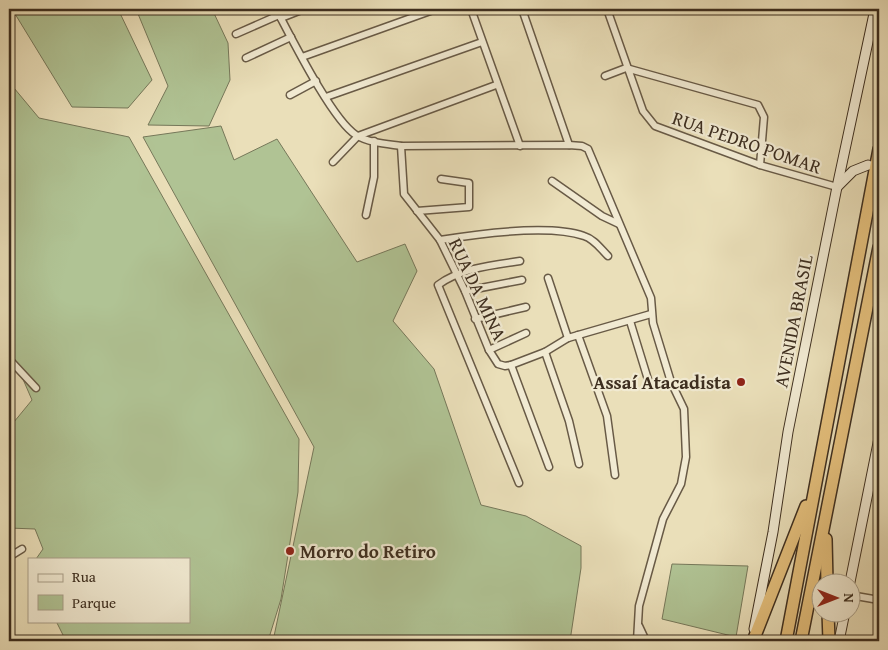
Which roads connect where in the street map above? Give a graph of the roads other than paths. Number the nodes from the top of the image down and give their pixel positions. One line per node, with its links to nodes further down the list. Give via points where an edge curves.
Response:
1 (304, 9): 7 (street)
2 (436, 9): 11 (street)
3 (471, 9): 10 (street)
4 (522, 9): 21 (street)
5 (607, 9): 13 (street, RUA PEDRO POMAR)
6 (876, 9): 30 (main road, AVENIDA BRASIL)
7 (278, 14): 8 (street); 9 (street)
8 (236, 34)
9 (291, 37): 11 (street); 12 (street)
10 (482, 42): 16 (street); 18 (street)
11 (302, 56): 15 (street)
12 (246, 58)
13 (626, 68): 14 (street); 26 (street, RUA PEDRO POMAR, via 643,111 655,126); 26 (street, via 758,105 764,117)
14 (605, 76)
15 (316, 81): 17 (street); 18 (street)
16 (496, 86): 19 (street); 23 (street)
17 (290, 95)
18 (326, 97): 19 (street, via 342,122)
19 (358, 136): 20 (street); 25 (street)
20 (374, 141): 22 (street); 32 (street, via 374,177)
21 (569, 145): 23 (street); 33 (street, via 588,149)
22 (401, 146): 23 (street); 31 (street, RUA DA MINA, via 403,189)
23 (520, 146)
24 (879, 149): 59 (highway)
25 (332, 162)
26 (760, 165): 30 (street, RUA PEDRO POMAR)
27 (868, 166): 30 (main road, via 853,171)
28 (441, 179): 31 (street, via 469,183 469,207)
29 (552, 181): 33 (street)
30 (837, 187): 73 (main road, AVENIDA BRASIL, via 788,432)
31 (417, 211): 34 (street, RUA DA MINA)
32 (366, 215)
33 (619, 224): 43 (street, via 651,298)
34 (440, 240): 36 (street, via 489,234 573,234 593,240); 38 (street, RUA DA MINA)
35 (879, 248): 61 (highway)
36 (608, 256)
37 (520, 261): 38 (street)
38 (458, 274): 41 (street, RUA DA MINA); 60 (street, via 438,287)
39 (548, 278): 48 (street)
40 (522, 280): 41 (street)
41 (465, 291): 44 (street, RUA DA MINA)
42 (526, 307): 44 (street)
43 (651, 314): 45 (street); 70 (street, via 671,382 684,409 686,457 681,484 663,519 639,606)
44 (475, 319): 49 (street, RUA DA MINA)
45 (630, 321): 47 (street); 53 (street)
46 (526, 333): 49 (street)
47 (578, 335): 48 (street); 58 (street, via 607,416)
48 (568, 338): 50 (street)
49 (489, 350): 52 (street, RUA DA MINA, via 498,364)
50 (545, 352): 52 (street); 56 (street, via 569,421)
51 (9, 358): 54 (street)
52 (511, 365): 57 (street)
53 (650, 386)
54 (36, 388)
55 (879, 438): 65 (main road)
56 (579, 464)
57 (549, 466)
58 (615, 475)
59 (817, 478): 73 (highway); 74 (highway)
60 (519, 483)
61 (826, 517): 64 (highway); 75 (highway)
62 (22, 549): 63 (street)
63 (9, 557)
64 (827, 572)
65 (852, 572)
66 (860, 597): 67 (street)
67 (879, 600)
68 (828, 622): 76 (highway)
69 (843, 622): 77 (main road)
70 (639, 624): 71 (street); 72 (street)
71 (637, 641)
72 (646, 641)
73 (752, 641)
74 (786, 641)
75 (802, 641)
76 (829, 641)
77 (839, 641)

